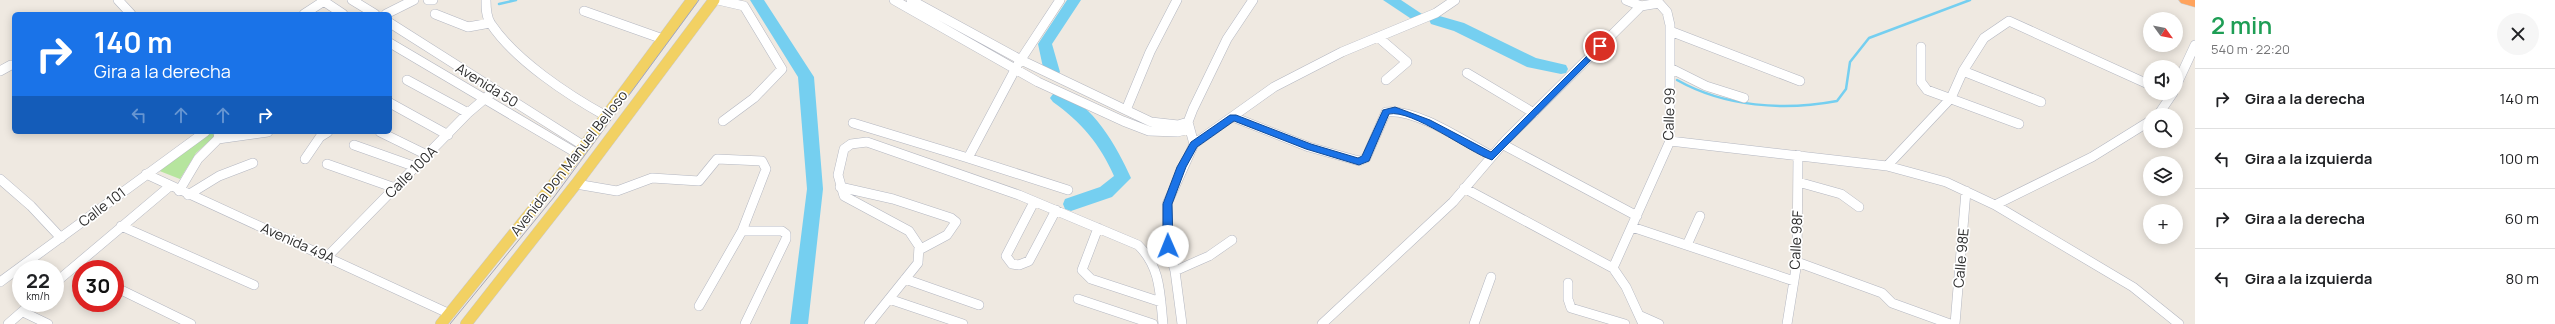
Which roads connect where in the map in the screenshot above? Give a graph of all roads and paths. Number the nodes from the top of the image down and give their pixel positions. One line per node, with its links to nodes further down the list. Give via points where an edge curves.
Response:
1 (118, 0): 23 (street)
2 (323, 0): 24 (street); 25 (street)
3 (352, 0): 26 (street)
4 (414, 0): 27 (street)
5 (428, 0): 6 (street)
6 (433, 0)
7 (486, 0): 29 (street)
8 (692, 0): 33 (main road, Avenida Don Manuel Belloso)
9 (714, 0): 88 (main road, Avenida Don Manuel Belloso)
10 (718, 0): 60 (street, via 744,6 782,69 754,98)
11 (894, 0): 40 (street)
12 (911, 0): 37 (street)
13 (1060, 0): 37 (street)
14 (1177, 0): 55 (street, via 1150,52)
15 (1253, 0): 63 (street, via 1227,40)
16 (1455, 0): 32 (street, via 1436,13)
17 (1626, 0): 21 (street)
18 (2185, 0): 20 (highway)
19 (1659, 2): 21 (street); 31 (street, Calle 99, via 1667,12)
20 (2195, 3)
21 (1641, 6): 57 (street)
22 (584, 10): 33 (street)
23 (128, 12)
24 (307, 12)
25 (340, 12)
26 (372, 12)
27 (390, 12)
28 (435, 14): 29 (street, via 463,27 474,28)
29 (490, 23): 58 (street, via 508,44 586,106)
30 (392, 24): 49 (street, Avenida 50)
31 (1670, 31): 39 (street, Calle 99); 47 (street)
32 (1378, 37): 46 (street, via 1407,62); 59 (street, via 1342,52 1274,87)
33 (663, 39): 58 (main road, Avenida Don Manuel Belloso)
34 (392, 43): 50 (street, Avenida 50)
35 (2195, 45): 43 (street)
36 (1921, 48): 52 (street, via 1923,87)
37 (1021, 60): 40 (street); 55 (street)
38 (10, 65): 42 (street)
39 (1670, 68): 51 (street, via 1703,87); 71 (street, Calle 99)
40 (1015, 70): 63 (street, via 1087,105 1149,131 1177,132); 79 (street)
41 (1963, 70): 48 (street, via 1984,38 2009,21); 52 (street); 53 (street)
42 (0, 71)
43 (2183, 71)
44 (1467, 73): 57 (street)
45 (407, 80): 56 (street)
46 (1386, 80)
47 (1800, 81)
48 (2143, 82)
49 (495, 90): 50 (street, Calle 100A); 75 (street, Avenida 50)
50 (485, 97): 56 (street, Calle 100A); 75 (street, Avenida 50)
51 (1744, 98)
52 (1951, 98): 62 (street); 83 (street)
53 (2042, 102)
54 (392, 104): 69 (street)
55 (1126, 110): 63 (street, via 1151,122)
56 (468, 113): 69 (street, Calle 100A)
57 (1534, 113): 73 (street)
58 (606, 116): 75 (main road, Avenida Don Manuel Belloso)
59 (1233, 117): 72 (street); 78 (street, via 1309,147 1359,161 1366,158 1386,112 1395,110 1427,122)
60 (723, 121)
61 (853, 123): 79 (street)
62 (2019, 124)
63 (1189, 125): 72 (street)
64 (2143, 125): 97 (street, via 2092,157)
65 (202, 134): 85 (street, Calle 101)
66 (243, 134): 70 (street)
67 (325, 134): 80 (street)
68 (384, 134): 76 (street)
69 (448, 135): 76 (street, Calle 100A)
70 (218, 136): 95 (street, via 198,159)
71 (1670, 141): 77 (street); 100 (street, Calle 99)
72 (1194, 144): 114 (street, via 1167,204 1168,246)
73 (1502, 144): 78 (street); 100 (street)
74 (354, 145): 84 (street)
75 (581, 150): 128 (main road, Avenida Don Manuel Belloso)
76 (427, 155): 84 (street, Calle 100A)
77 (1798, 155): 83 (street); 87 (street, Calle 98F)
78 (1492, 156): 92 (street)
79 (968, 158): 93 (street)
80 (305, 159)
81 (253, 163): 95 (street, via 238,167)
82 (328, 164): 91 (street)
83 (1887, 166): 94 (street, via 1946,182)
84 (416, 167): 91 (street, Calle 100A)
85 (146, 174): 89 (street, Avenida 49A); 106 (street, Calle 101)
86 (0, 179): 106 (street, via 31,206)
87 (1798, 182): 98 (street, via 1841,194); 112 (street, Calle 98F)
88 (576, 184): 105 (street, via 617,191 652,178 699,181 717,159 762,161 766,169); 134 (main road, Avenida Don Manuel Belloso)
89 (170, 186): 95 (street, Avenida 49A); 102 (street)
90 (840, 187): 96 (street, via 838,175 844,149 857,142 868,142); 109 (street, via 844,196 858,205 909,231 914,236); 109 (street, via 893,198 952,218 956,222 947,235)
91 (395, 188): 110 (street, Calle 100A)
92 (1464, 188): 113 (street); 141 (street, via 1453,202)
93 (1068, 190)
94 (1966, 191): 97 (street); 147 (street, Calle 98E)
95 (184, 193): 110 (street, Avenida 49A)
96 (1034, 202): 99 (street); 99 (street, via 1006,256 1007,261 1012,264 1022,265 1029,261)
97 (1995, 205): 148 (street, via 2133,287)
98 (1859, 207)
99 (1056, 210): 104 (street)
100 (1637, 216): 103 (street, Calle 99)
101 (1700, 216): 108 (street)
102 (121, 226): 111 (street); 120 (street)
103 (1632, 227): 108 (street); 113 (street, Calle 99)
104 (1098, 228): 124 (street, via 1138,245 1149,253 1156,265); 124 (street, via 1084,260 1082,270 1086,275 1091,279)
105 (742, 231): 126 (street); 135 (street, via 782,231 786,234 786,239)
106 (61, 238): 118 (street, Calle 101)
107 (1232, 240): 114 (street, via 1209,256)
108 (1687, 246): 117 (street)
109 (919, 250): 116 (street, via 918,262)
110 (328, 256): 128 (street, Avenida 49A)
111 (87, 260)
112 (1797, 262): 117 (street, Calle 98F); 146 (street, via 1882,293 1892,303)
113 (1614, 268): 129 (street)
114 (1175, 271): 140 (street)
115 (1491, 277): 142 (street)
116 (904, 279): 122 (street); 125 (street)
117 (1794, 281): 145 (street, Calle 98F)
118 (0, 282)
119 (1568, 284): 143 (street, via 1568,299 1572,308)
120 (254, 285)
121 (124, 291): 132 (street)
122 (888, 299): 136 (street); 137 (street)
123 (1078, 299): 138 (street)
124 (1160, 302): 139 (street)
125 (979, 305)
126 (699, 306)
127 (23, 312): 130 (street); 131 (street)
128 (450, 314): 133 (main road, Avenida Don Manuel Belloso)
129 (1642, 320): 144 (street)
130 (8, 324)
131 (48, 324)
132 (191, 324)
133 (441, 324)
134 (466, 324)
135 (745, 324)
136 (869, 324)
137 (963, 324)
138 (1153, 324)
139 (1163, 324)
140 (1182, 324)
141 (1322, 324)
142 (1474, 324)
143 (1624, 324)
144 (1659, 324)
145 (1787, 324)
146 (1950, 324)
147 (1955, 324)
148 (2179, 324)

